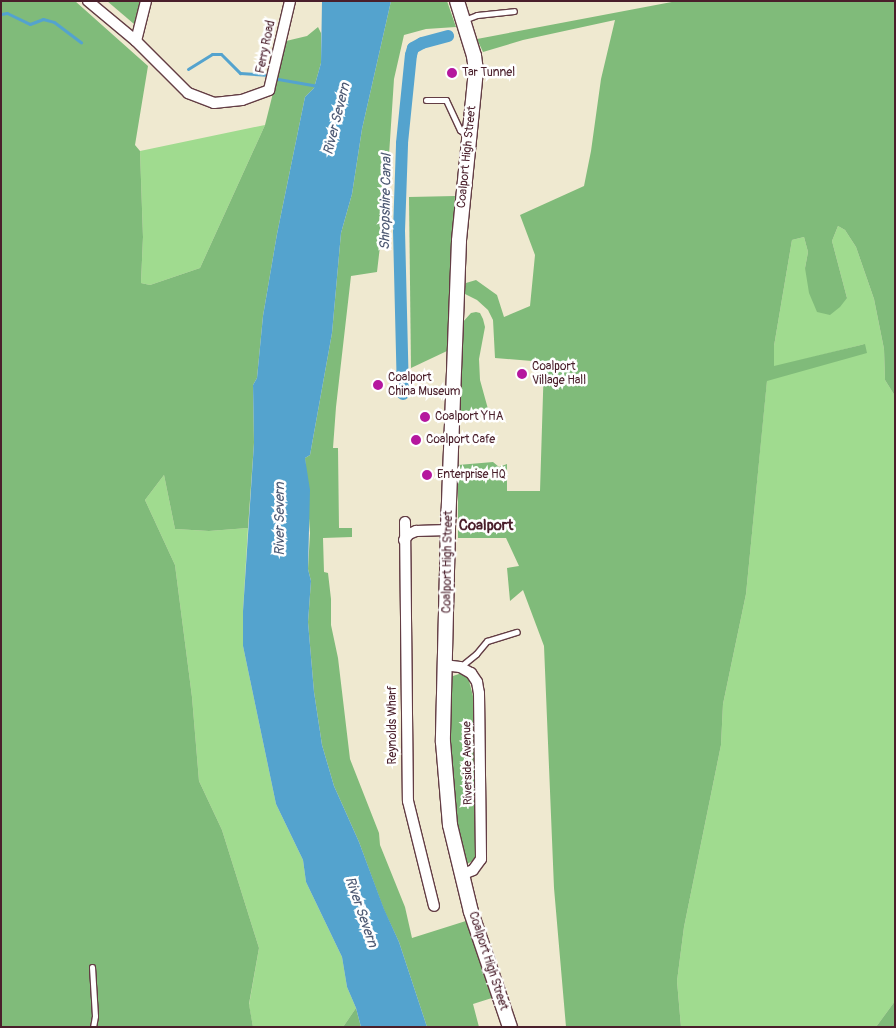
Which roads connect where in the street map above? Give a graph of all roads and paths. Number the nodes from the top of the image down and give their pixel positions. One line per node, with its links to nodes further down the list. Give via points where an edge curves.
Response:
1 (88, 1): 7 (street)
2 (146, 1): 7 (street)
3 (290, 1): 7 (street, Ferry Road, via 270,90 242,100 214,104 188,93)
4 (457, 1): 6 (street, Coalport High Street)
5 (514, 10): 6 (lane)
6 (463, 20): 9 (street, Coalport High Street, via 476,70)
7 (136, 41)
8 (426, 100): 9 (lane, via 446,100 460,130)
9 (469, 136): 11 (street, Coalport High Street, via 459,241)
10 (405, 522): 12 (street, Reynolds Wharf)
11 (448, 530): 12 (street, via 416,531); 14 (street, Coalport High Street)
12 (404, 540): 17 (street, Reynolds Wharf, via 408,801)
13 (517, 632): 15 (lane, via 487,641)
14 (444, 665): 15 (street); 16 (street, Coalport High Street, via 443,742 450,816)
15 (460, 667): 16 (street, Riverside Avenue, via 472,674 477,682 481,781 481,859 473,870)
16 (462, 875): 20 (street, Coalport High Street, via 471,912)
17 (434, 906)
18 (92, 967): 19 (lane)
19 (93, 1027)
20 (510, 1027)

